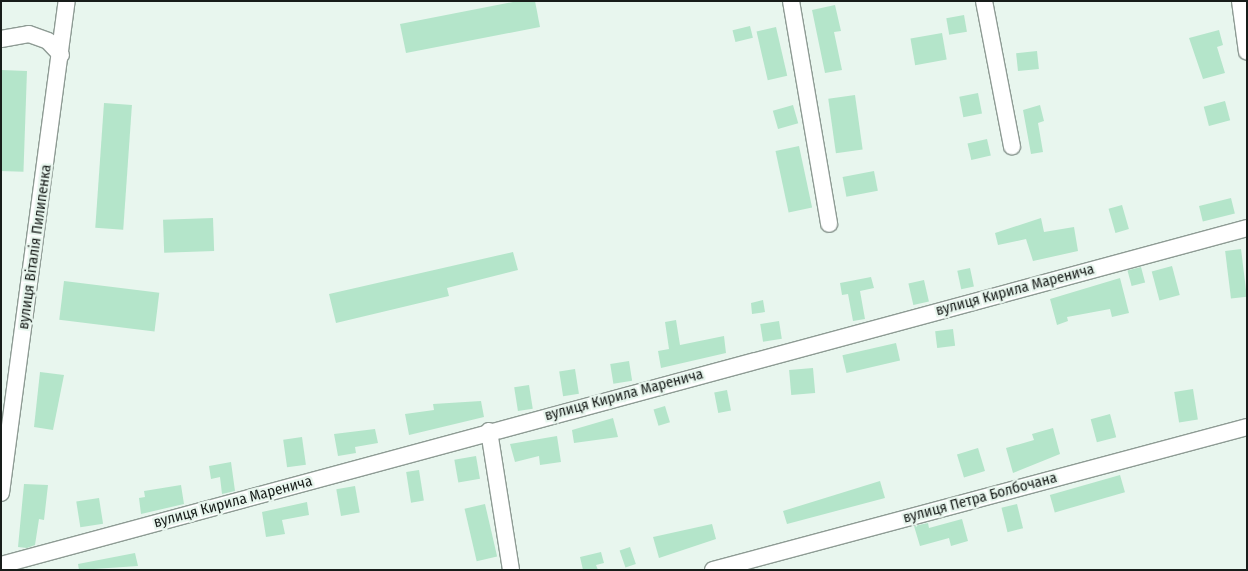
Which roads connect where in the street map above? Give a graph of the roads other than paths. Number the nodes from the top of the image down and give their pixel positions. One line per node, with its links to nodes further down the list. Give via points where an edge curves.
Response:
1 (67, 1): 7 (street, вулиця Віталія Пилипенка)
2 (791, 1): 9 (street)
3 (984, 1): 8 (street)
4 (1240, 1): 6 (street)
5 (1, 39): 7 (street, via 29,34 48,41)
6 (1247, 52)
7 (61, 55): 13 (street, вулиця Віталія Пилипенка)
8 (1012, 146)
9 (829, 224)
10 (1247, 228): 12 (street, вулиця Кирила Маренича)
11 (1247, 427): 16 (street, вулиця Петра Болбочана)
12 (489, 431): 14 (street, вулиця Кирила Маренича); 15 (street)
13 (1, 493)
14 (1, 566)
15 (511, 570)
16 (713, 570)

